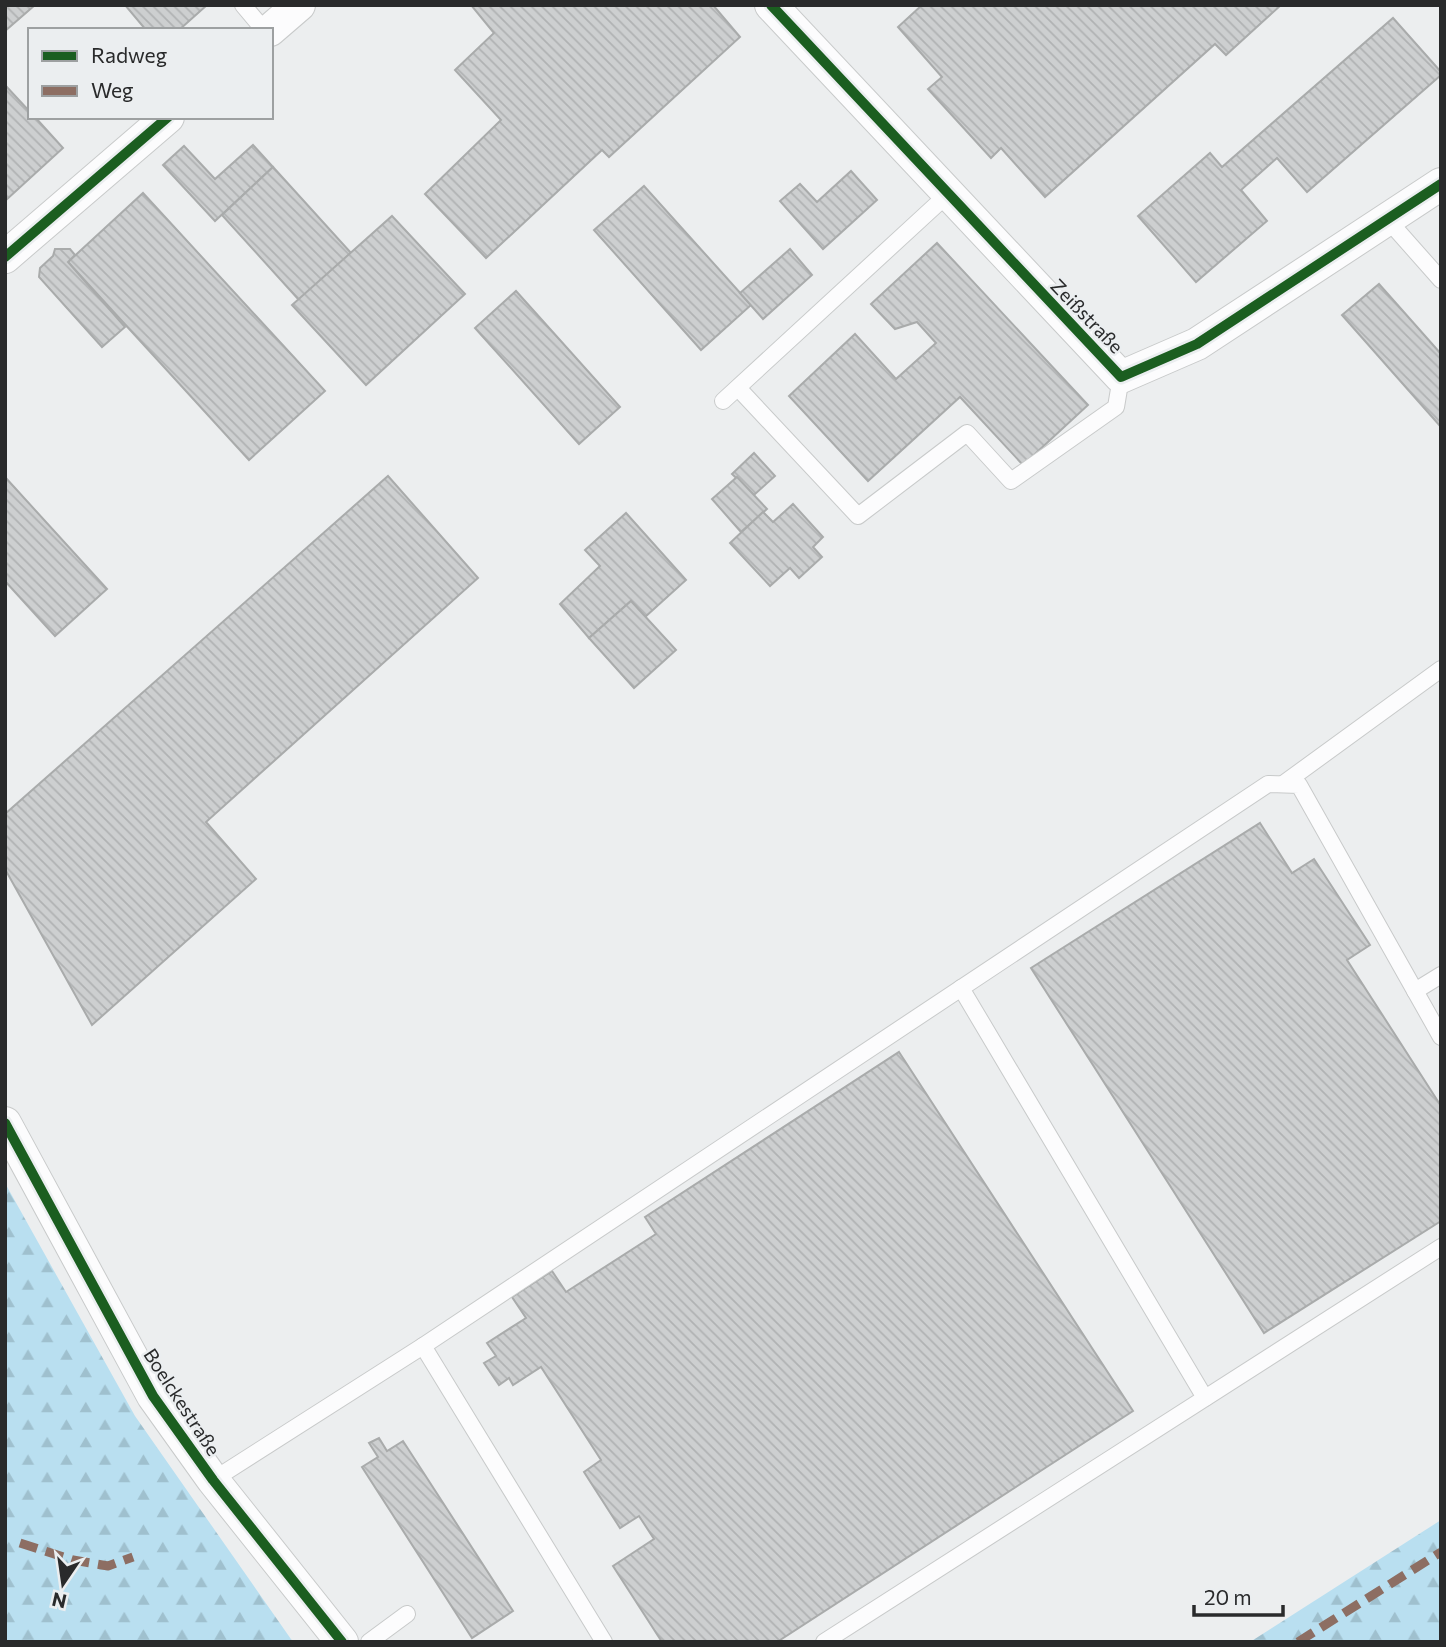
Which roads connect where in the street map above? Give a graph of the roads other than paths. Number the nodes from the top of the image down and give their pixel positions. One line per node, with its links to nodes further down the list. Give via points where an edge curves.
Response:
1 (243, 5): 4 (lane)
2 (299, 5): 5 (street)
3 (771, 5): 8 (street, Zeißstraße)
4 (262, 28)
5 (272, 28)
6 (166, 119): 10 (street)
7 (1441, 184): 9 (street, Zeißstraße)
8 (948, 194): 12 (street, Zeißstraße); 13 (lane)
9 (1387, 219): 11 (lane); 12 (street, Zeißstraße, via 1197,344)
10 (5, 257)
11 (1441, 280)
12 (1121, 377): 13 (lane, via 1116,407 1011,481 967,433 858,516)
13 (737, 388): 14 (lane)
14 (723, 401)
15 (1441, 669): 16 (lane)
16 (1283, 784): 18 (lane, via 1268,784); 19 (lane, via 1299,785)
17 (1441, 975): 19 (lane)
18 (961, 988): 23 (lane); 24 (lane)
19 (1415, 991): 20 (lane)
20 (1441, 1037)
21 (5, 1123): 25 (street, Boelckestraße, via 153,1396)
22 (1441, 1247): 24 (lane)
23 (423, 1346): 25 (lane); 29 (lane)
24 (1205, 1398): 30 (lane)
25 (213, 1479): 27 (street, Boelckestraße)
26 (407, 1614): 28 (lane)
27 (342, 1642)
28 (369, 1642)
29 (604, 1642)
30 (824, 1642)

